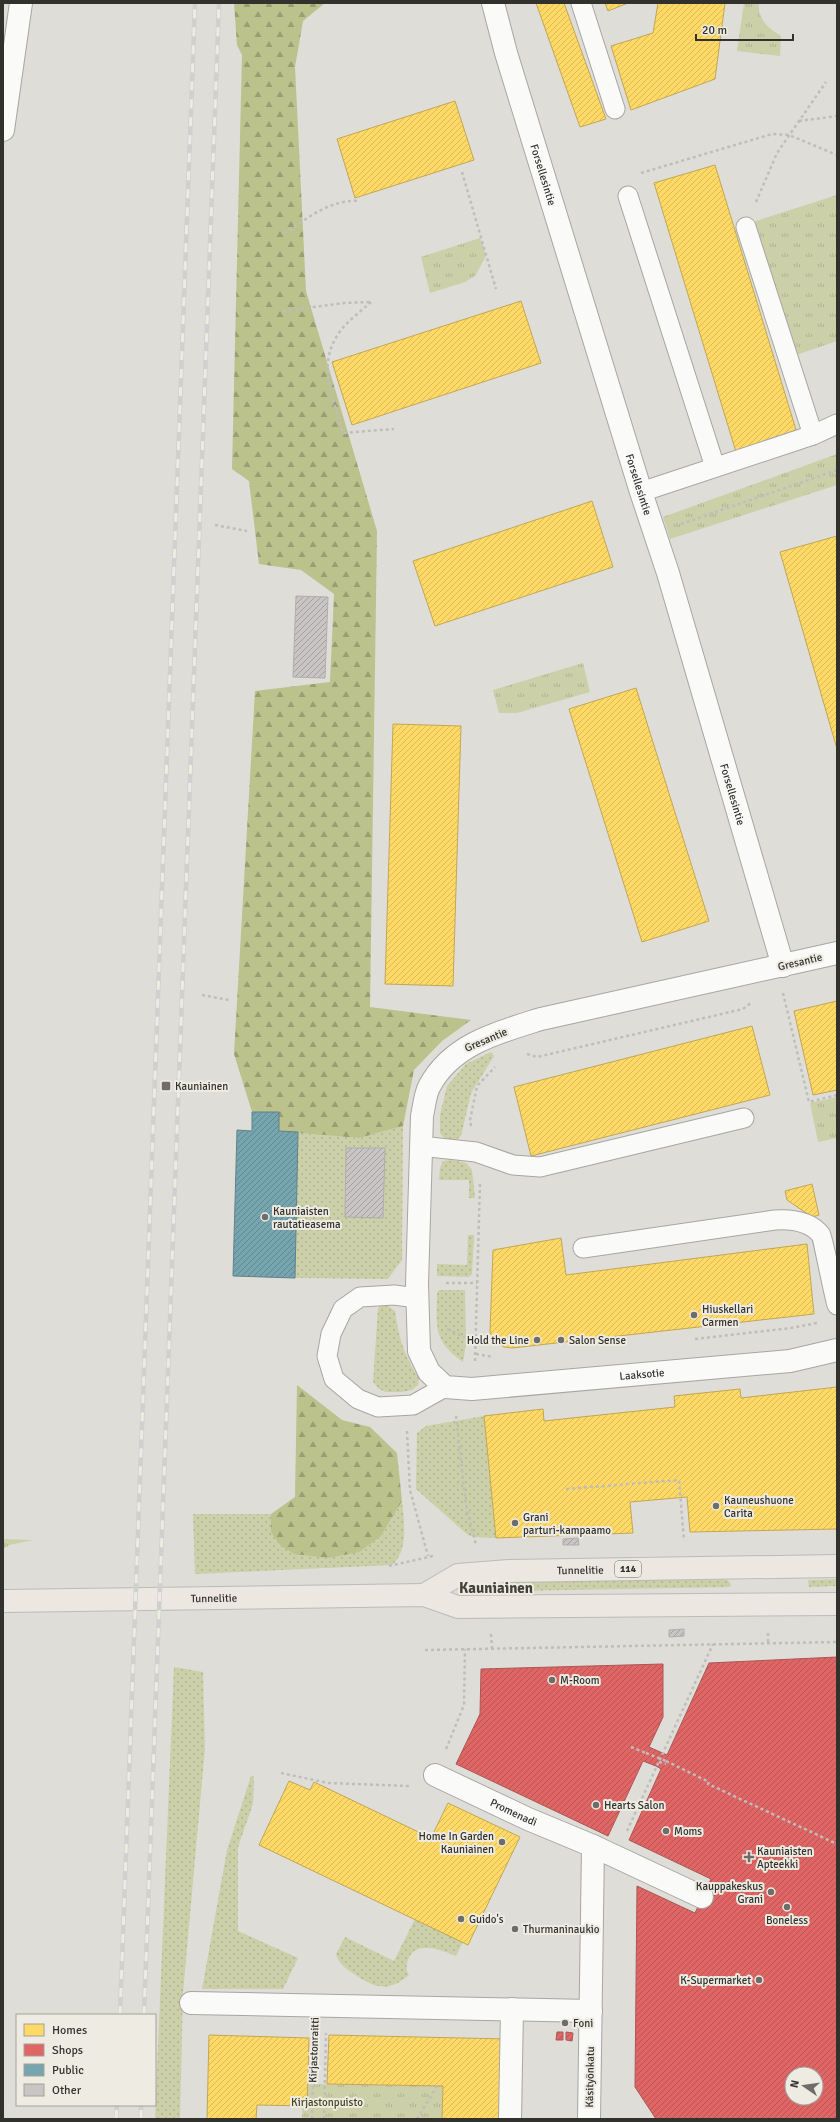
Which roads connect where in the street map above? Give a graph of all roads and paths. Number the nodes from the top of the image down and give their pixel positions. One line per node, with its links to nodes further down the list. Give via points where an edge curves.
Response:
1 (22, 3): 8 (street)
2 (493, 3): 23 (street, Forsellesintie, via 506,53)
3 (581, 3): 5 (lane)
4 (826, 82): 7 (path)
5 (615, 108)
6 (837, 116): 7 (path)
7 (798, 121): 9 (path)
8 (3, 130)
9 (789, 135): 10 (path); 12 (path, via 772,134 636,175); 14 (path, via 777,153)
10 (837, 155)
11 (462, 172): 16 (path)
12 (628, 196): 21 (lane)
13 (359, 201): 15 (path, via 327,206)
14 (746, 227): 20 (lane)
15 (284, 234)
16 (496, 289)
17 (283, 311): 19 (path, via 371,302 342,329 328,352 326,373 343,432)
18 (837, 424): 20 (lane)
19 (394, 429)
20 (813, 434): 21 (lane)
21 (715, 467): 23 (lane)
22 (837, 470): 26 (path)
23 (641, 492): 26 (street, Forsellesintie)
24 (215, 525): 25 (path)
25 (247, 531)
26 (655, 533): 28 (street, Forsellesintie)
27 (837, 953): 28 (street, Gresantie)
28 (782, 976): 31 (path, via 809,1102); 33 (street, Gresantie, via 541,1019 497,1033 460,1051 443,1066 429,1088 422,1116)
29 (202, 995): 30 (path)
30 (229, 1000)
31 (837, 1095)
32 (744, 1118): 33 (lane, via 540,1167 513,1165 476,1152)
33 (420, 1146): 35 (street, Gresantie)
34 (583, 1248): 36 (lane, via 793,1219 822,1236)
35 (417, 1291): 38 (street, Gresantie, via 419,1351 429,1372); 38 (lane, via 360,1297 343,1308 331,1334 327,1356 334,1380 358,1398 378,1407 413,1405)
36 (837, 1305)
37 (837, 1350): 38 (street, Laaksotie, via 790,1361 472,1389)
38 (445, 1387)
39 (456, 1415): 43 (path, via 466,1505)
40 (407, 1428): 44 (path, via 410,1490)
41 (566, 1490): 42 (path, via 678,1480)
42 (684, 1541)
43 (478, 1549)
44 (428, 1556)
45 (837, 1566): 46 (main road, Tunnelitie / 114, via 509,1571 458,1575)
46 (424, 1595): 47 (main road, Tunnelitie); 48 (main road, Tunnelitie, via 458,1607)
47 (3, 1601)
48 (837, 1604)
49 (837, 1642): 50 (path)
50 (713, 1644): 51 (path); 54 (path)
51 (465, 1649): 52 (path); 57 (path, via 464,1705)
52 (425, 1650)
53 (631, 1747): 55 (path, bridge)
54 (658, 1761): 55 (path); 60 (path)
55 (666, 1763): 58 (path)
56 (280, 1773): 57 (path, via 328,1783 423,1786)
57 (435, 1775): 59 (street, Promenadi, via 528,1819)
58 (837, 1844)
59 (593, 1846): 60 (street, Promenadi); 65 (street)
60 (615, 1856): 61 (street, Promenadi)
61 (702, 1897)
62 (191, 2003): 63 (street)
63 (315, 2004): 64 (street); 68 (path, Kirjastonraitti)
64 (512, 2009): 65 (street); 71 (street)
65 (591, 2011): 72 (street, Käsityönkatu)
66 (326, 2042): 69 (path)
67 (437, 2086): 70 (path)
68 (312, 2119)
69 (324, 2119)
70 (417, 2119)
71 (510, 2119)
72 (589, 2119)

